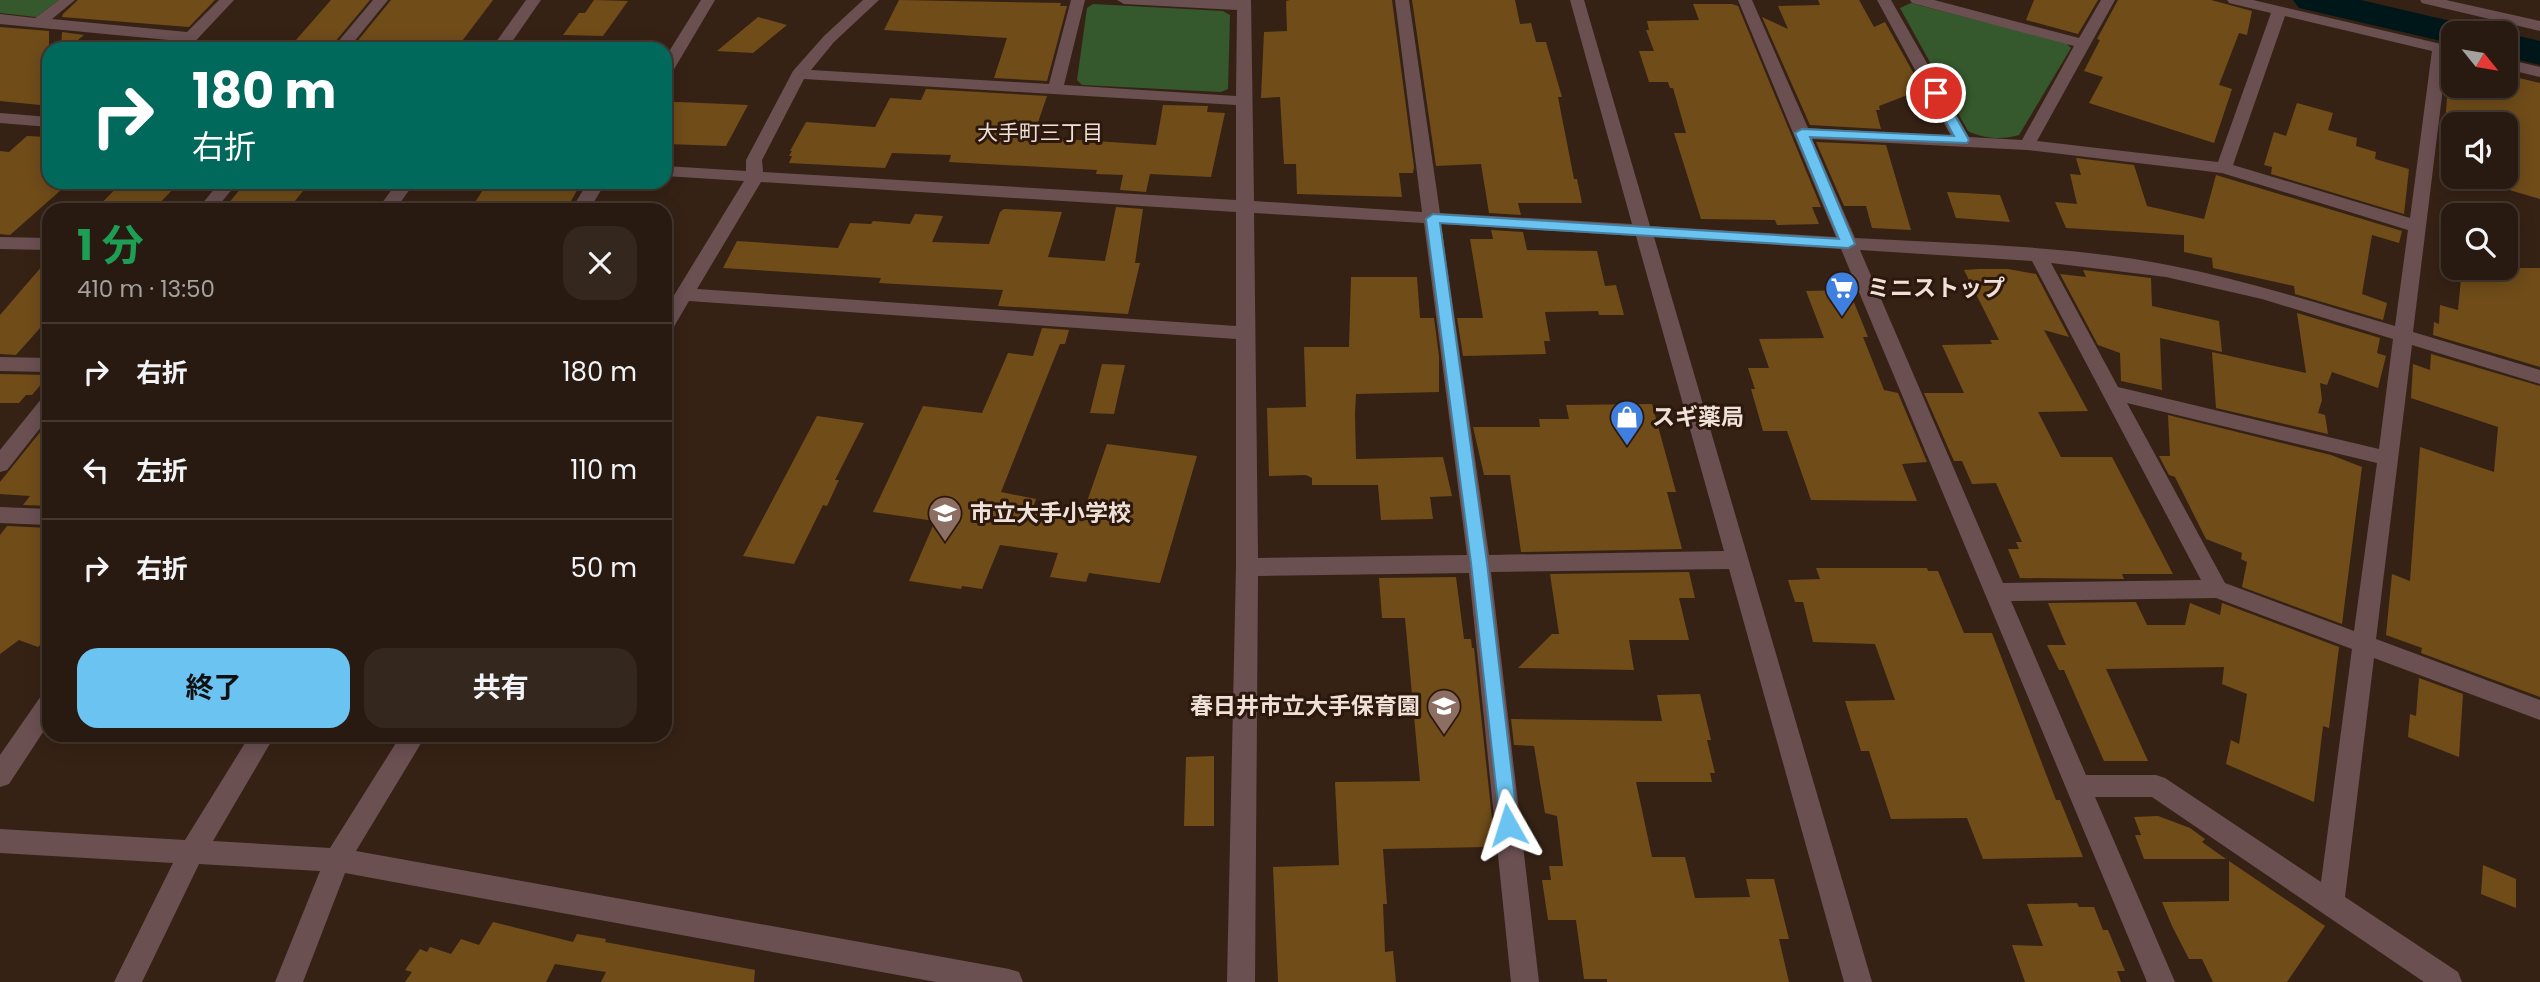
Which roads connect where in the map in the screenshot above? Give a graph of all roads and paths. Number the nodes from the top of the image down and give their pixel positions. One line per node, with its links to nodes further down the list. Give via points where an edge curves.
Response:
1 (68, 0): 22 (street)
2 (227, 0): 24 (street)
3 (381, 0): 26 (street)
4 (534, 0): 27 (street)
5 (708, 0): 30 (street)
6 (872, 0): 33 (street)
7 (1078, 0): 35 (street)
8 (1124, 0): 18 (street)
9 (1402, 0): 48 (street)
10 (1577, 0): 50 (street)
11 (1745, 0): 39 (street)
12 (1884, 0): 40 (street)
13 (1917, 0): 28 (street)
14 (2108, 0): 28 (street)
15 (2234, 0): 19 (street)
16 (2427, 0): 21 (street)
17 (2511, 0): 21 (street)
18 (1244, 3): 36 (street)
19 (2279, 11): 29 (street); 42 (street)
20 (0, 19): 22 (street)
21 (2512, 20): 23 (street)
22 (38, 23): 24 (street)
23 (2540, 26)
24 (190, 37): 25 (street)
25 (185, 42)
26 (346, 42)
27 (504, 42)
28 (2084, 44): 41 (street)
29 (2441, 49)
30 (672, 59)
31 (2518, 67): 32 (street)
32 (2540, 72)
33 (799, 74): 35 (street); 44 (street, via 754,160)
34 (2441, 84): 49 (street)
35 (1055, 90): 36 (street)
36 (1246, 101): 47 (street)
37 (0, 118): 38 (street)
38 (42, 121)
39 (1802, 133): 40 (street); 53 (street)
40 (1962, 140): 41 (street)
41 (2026, 145): 42 (street)
42 (2224, 169): 49 (street)
43 (672, 172): 44 (street)
44 (755, 178): 47 (street); 55 (street)
45 (223, 189): 46 (street)
46 (212, 203)
47 (1245, 207): 48 (street); 57 (street)
48 (1433, 219): 50 (street); 69 (street)
49 (2416, 226): 58 (street)
50 (1643, 231): 53 (street); 68 (street)
51 (0, 243): 52 (street)
52 (42, 244)
53 (1848, 244): 54 (street); 72 (street)
54 (2038, 255): 58 (street, via 2166,271 2264,293); 62 (street)
55 (684, 294): 56 (street); 57 (street)
56 (672, 314)
57 (1244, 333): 70 (street)
58 (2401, 334): 61 (street); 64 (street)
59 (0, 364): 60 (street)
60 (42, 365)
61 (2540, 377)
62 (2111, 392): 64 (street); 71 (street)
63 (42, 413): 65 (street)
64 (2386, 458): 73 (street)
65 (0, 464)
66 (0, 515): 67 (street)
67 (42, 517)
68 (1739, 560): 69 (street); 89 (street)
69 (1479, 563): 70 (street); 88 (street)
70 (1247, 566): 87 (street)
71 (2217, 589): 72 (street); 73 (street)
72 (1998, 592): 79 (street)
73 (2362, 645): 74 (street); 83 (street)
74 (2540, 710)
75 (42, 713): 78 (street)
76 (258, 742): 81 (street)
77 (410, 742): 82 (street)
78 (0, 776)
79 (2078, 786): 83 (street, via 2156,786); 90 (street)
80 (0, 842): 81 (street)
81 (192, 852): 82 (street); 84 (street)
82 (337, 860): 85 (street); 86 (street)
83 (2331, 901): 91 (street)
84 (128, 982)
85 (289, 982)
86 (1009, 982)
87 (1241, 982)
88 (1525, 982)
89 (1858, 982)
90 (2161, 982)
91 (2448, 982)

